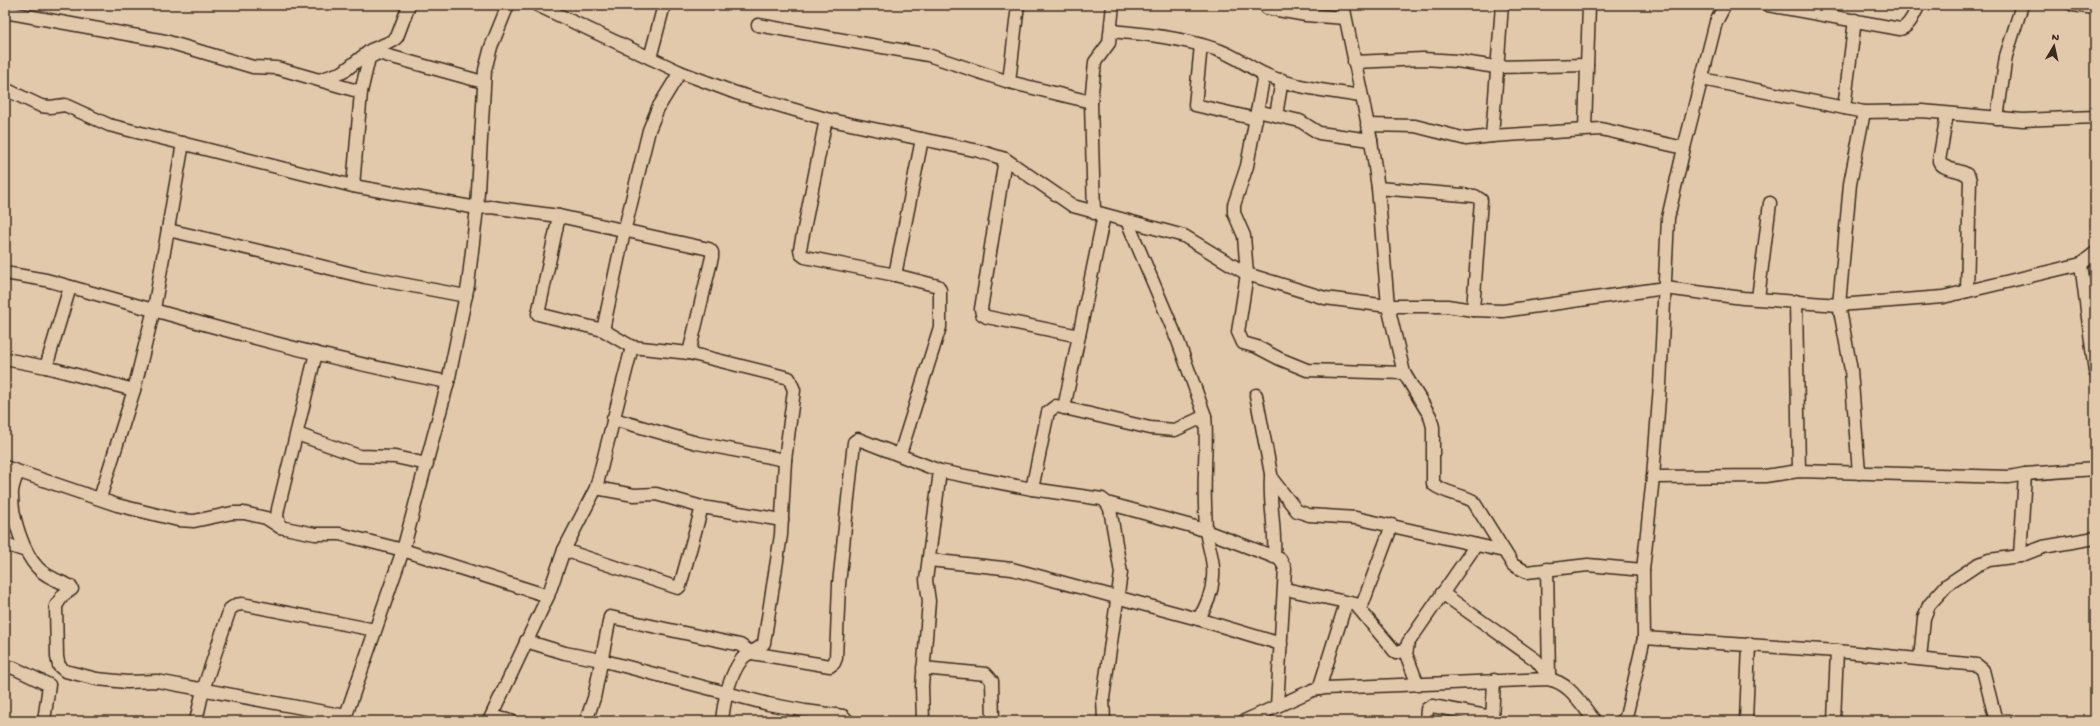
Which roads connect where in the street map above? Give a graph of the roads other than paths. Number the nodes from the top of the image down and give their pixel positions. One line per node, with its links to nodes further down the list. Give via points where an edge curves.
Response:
1 (410, 5): 31 (street, via 393,41 371,50 344,72)
2 (508, 5): 33 (street, via 491,47)
3 (537, 5): 17 (street)
4 (664, 5): 24 (street)
5 (1018, 5): 34 (street)
6 (1113, 5): 22 (street)
7 (1267, 5): 19 (street, via 1267,8 1306,15)
8 (1343, 5): 19 (street)
9 (1502, 5): 27 (street)
10 (1589, 5): 26 (street)
11 (1725, 5): 30 (street, via 1716,22)
12 (1768, 5): 20 (street)
13 (1919, 5): 20 (street, via 1904,28 1900,29)
14 (2022, 5): 45 (street, via 2006,56)
15 (2073, 5): 16 (street)
16 (2095, 8)
17 (564, 10): 24 (street)
18 (5, 12): 31 (street, via 165,41 253,67 277,68)
19 (1345, 18): 25 (street)
20 (1855, 20): 39 (street)
21 (758, 25): 34 (street, via 921,53)
22 (1111, 31): 23 (street, via 1152,35); 38 (street, via 1109,43 1095,62)
23 (1201, 45): 29 (street, via 1224,51); 42 (street, via 1195,105)
24 (650, 58): 28 (street)
25 (1354, 62): 27 (street, via 1423,59); 37 (street)
26 (1587, 64): 27 (street); 48 (street)
27 (1496, 67): 49 (street)
28 (680, 72): 46 (street, via 736,93); 63 (street, via 653,119)
29 (1264, 74): 32 (street); 42 (street)
30 (1702, 78): 39 (street); 53 (street)
31 (318, 80): 36 (street)
32 (1282, 80): 37 (street); 43 (street)
33 (483, 82): 36 (street, via 378,53 368,58); 58 (street)
34 (1009, 82): 38 (street)
35 (5, 89): 52 (street, via 41,106 66,105 109,124)
36 (361, 92): 55 (street)
37 (1361, 96): 47 (street)
38 (1091, 102): 59 (street)
39 (1844, 108): 40 (street)
40 (1864, 112): 41 (street, via 1922,111); 75 (street, via 1850,184)
41 (1947, 114): 45 (street); 71 (street, via 1939,161 1944,166 1966,174 1970,180)
42 (1256, 115): 43 (street); 67 (street, via 1247,166 1234,204 1234,212 1244,236)
43 (1276, 115): 51 (street, via 1302,122 1319,133)
44 (2095, 117): 45 (street, via 2023,120)
45 (1997, 118)
46 (826, 119): 50 (street); 68 (street, via 801,254 805,257)
47 (1367, 125): 49 (street, via 1415,126 1466,139); 51 (street)
48 (1585, 129): 49 (street); 53 (street, via 1602,129)
49 (1492, 136)
50 (922, 139): 54 (street); 68 (street)
51 (1371, 140): 56 (street)
52 (183, 143): 55 (street); 62 (street)
53 (1684, 148): 70 (street, via 1668,218)
54 (1005, 159): 59 (street, via 1073,206); 80 (street, via 982,314)
55 (352, 186): 58 (street)
56 (1378, 188): 76 (street); 78 (street, via 1475,196 1481,200)
57 (1770, 203): 73 (street)
58 (477, 208): 60 (street, via 491,207); 72 (street)
59 (1099, 214): 61 (street); 80 (street)
60 (559, 216): 63 (street); 79 (street, via 538,314)
61 (1127, 221): 67 (street, via 1189,238); 92 (street, via 1178,341)
62 (168, 230): 72 (street, via 365,278); 77 (street)
63 (624, 232): 79 (street); 83 (street, via 709,249 712,252)
64 (2095, 253): 65 (street)
65 (2081, 264): 71 (street); 86 (street)
66 (5, 273): 69 (street)
67 (1247, 274): 76 (street, via 1320,297); 87 (street, via 1238,332 1243,343 1258,347 1307,370)
68 (895, 275): 95 (street, via 938,286 940,290 940,327)
69 (70, 287): 77 (street); 85 (street)
70 (1665, 288): 73 (street); 78 (street, via 1503,311); 106 (street)
71 (1967, 291): 75 (street, via 1930,299)
72 (466, 296): 88 (street)
73 (1758, 298): 74 (street)
74 (1796, 302): 75 (street); 101 (street)
75 (1839, 305): 103 (street, via 1851,370)
76 (1388, 306): 78 (street, via 1447,306); 87 (street)
77 (154, 309): 82 (street); 89 (street)
78 (1473, 310)
79 (603, 330): 81 (street)
80 (1079, 336): 91 (street)
81 (632, 347): 83 (street); 93 (street)
82 (316, 353): 88 (street, via 390,372); 94 (street)
83 (689, 353): 96 (street, via 789,378 794,390)
84 (5, 359): 85 (street)
85 (46, 367): 89 (street)
86 (2095, 372)
87 (1404, 373): 121 (street, via 1430,416 1433,427 1433,484 1473,501)
88 (448, 382): 97 (street)
89 (134, 390): 109 (street)
90 (1256, 395): 105 (street)
91 (1064, 408): 92 (street, via 1150,428 1175,430); 108 (street, via 1056,406 1048,412)
92 (1205, 416): 115 (street)
93 (613, 419): 96 (street, via 696,443); 107 (street)
94 (297, 434): 97 (street, via 359,456 395,457); 114 (street, via 278,509)
95 (900, 454): 100 (street, via 916,463); 142 (street, via 858,439 854,442 839,584 834,663 830,666)
96 (785, 460): 112 (street)
97 (427, 464): 119 (street)
98 (5, 467): 102 (street)
99 (2095, 469): 104 (street)
100 (940, 471): 108 (street); 125 (street)
101 (1799, 471): 103 (street); 106 (street, via 1765,476)
102 (18, 472): 109 (street); 122 (street, via 12,496 17,525)
103 (1859, 473): 104 (street, via 2001,478)
104 (2025, 474): 123 (street)
105 (1271, 476): 113 (street, via 1275,485 1297,511 1303,514 1351,517); 124 (street, via 1270,491 1276,537)
106 (1654, 477): 127 (street)
107 (596, 488): 111 (street, via 634,495 656,494); 120 (street)
108 (1032, 489): 110 (street, via 1102,499)
109 (100, 498): 114 (street, via 116,505 178,520 194,521 244,513 266,518)
110 (1107, 502): 115 (street); 131 (street, via 1121,573)
111 (702, 507): 112 (street); 120 (street, via 678,588)
112 (782, 520): 142 (street, via 778,564 764,643 760,649)
113 (1392, 525): 118 (street); 132 (street, via 1363,603)
114 (280, 527): 119 (street, via 315,534 340,534)
115 (1206, 531): 124 (street); 133 (street, via 1214,575 1209,600)
116 (2095, 538): 123 (street, via 2043,547)
117 (5, 544): 122 (street)
118 (1476, 545): 121 (street); 129 (street)
119 (403, 550): 130 (street); 134 (street)
120 (564, 550): 130 (street)
121 (1504, 551): 126 (street, via 1512,565 1527,572)
122 (26, 552): 152 (street, via 37,568 72,589 63,595 56,606 56,657 59,666 65,671 97,679 127,682 150,680)
123 (2020, 556): 144 (street, via 1989,560 1976,565 1947,585 1929,605 1924,618)
124 (1274, 557): 128 (street, via 1280,559 1285,568)
125 (929, 560): 131 (street, via 1008,568); 147 (street, via 926,580 929,610)
126 (1548, 569): 127 (street, via 1588,565); 148 (street)
127 (1643, 570): 135 (street)
128 (1285, 589): 132 (street); 138 (street)
129 (1442, 593): 140 (street); 148 (street, via 1536,660)
130 (548, 596): 136 (street)
131 (1118, 598): 133 (street); 167 (street, via 1103,698)
132 (1351, 604): 140 (street, via 1396,653); 151 (street)
133 (1198, 619): 138 (street)
134 (375, 630): 152 (street, via 242,604 236,605 230,609); 156 (street)
135 (1644, 638): 139 (street); 171 (street, via 1626,717)
136 (526, 641): 145 (street, via 565,653); 157 (street)
137 (740, 644): 142 (street); 143 (street); 145 (street, via 613,616 609,619)
138 (1281, 644): 154 (street)
139 (1750, 644): 141 (street); 172 (street)
140 (1405, 649): 150 (street)
141 (1837, 651): 144 (street); 173 (street)
142 (752, 652): 143 (street)
143 (742, 659): 153 (street)
144 (1920, 659): 174 (street, via 1980,667)
145 (601, 660): 153 (street); 162 (street, via 594,698)
146 (5, 667): 159 (street, via 14,668 49,685)
147 (923, 668): 165 (street); 166 (street, via 986,674 990,677)
148 (1551, 677): 149 (street); 170 (street, via 1566,686)
149 (1494, 680): 150 (street); 158 (street)
150 (1418, 685): 151 (street)
151 (1319, 689): 154 (street)
152 (203, 690): 156 (street); 160 (street)
153 (726, 693): 155 (street); 163 (street)
154 (1278, 706): 168 (street)
155 (804, 716): 164 (street, via 843,716)
156 (345, 718)
157 (491, 718): 161 (street)
158 (1492, 719): 169 (street, via 1432,706 1427,709)
159 (44, 721)
160 (196, 721)
161 (511, 721)
162 (586, 721)
163 (722, 721)
164 (848, 721)
165 (923, 721)
166 (993, 721)
167 (1104, 721)
168 (1244, 721)
169 (1426, 721)
170 (1595, 721)
171 (1622, 721)
172 (1746, 721)
173 (1834, 721)
174 (1998, 721): 175 (street)
175 (2010, 721)

